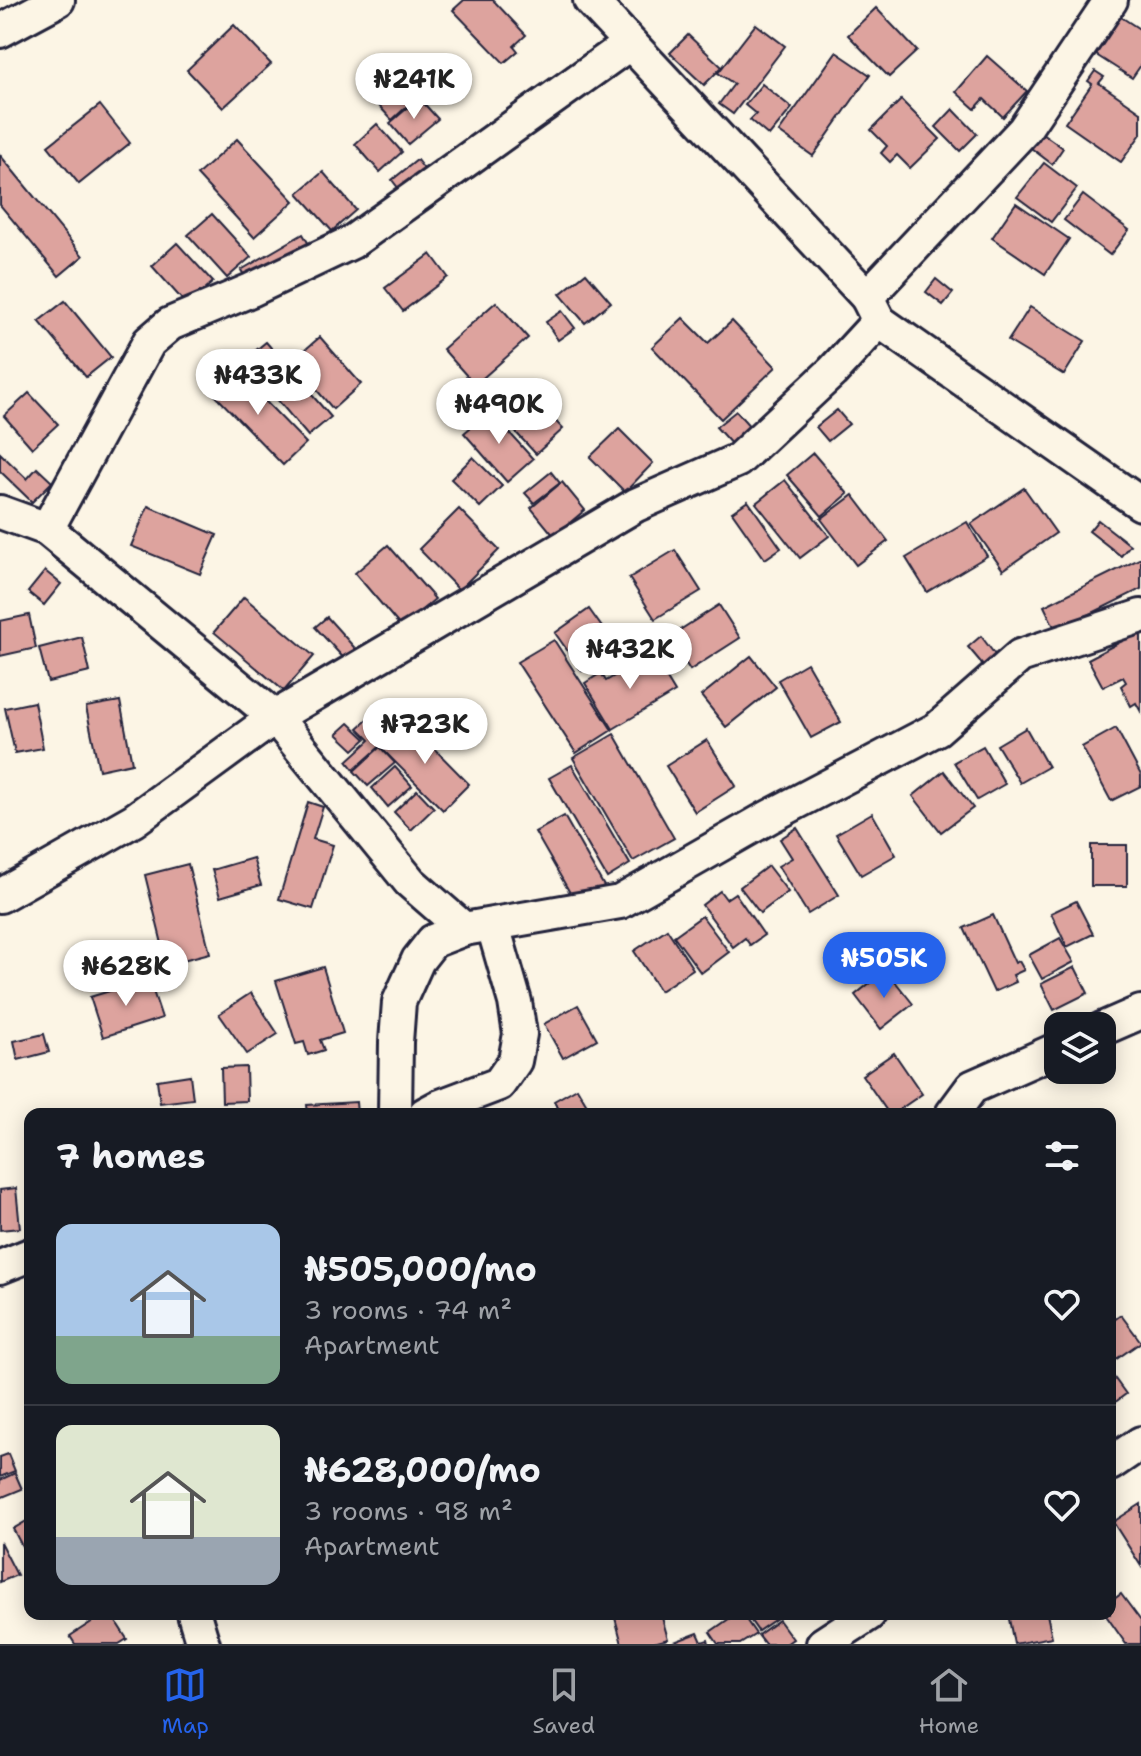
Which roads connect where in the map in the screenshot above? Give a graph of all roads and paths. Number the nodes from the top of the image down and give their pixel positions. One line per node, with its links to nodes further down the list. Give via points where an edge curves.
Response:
1 (58, 0): 4 (street)
2 (1111, 0): 5 (street, via 1024,130)
3 (613, 17): 5 (street); 8 (street, via 352,242 170,324 149,342)
4 (0, 31)
5 (873, 309): 6 (street); 10 (street, via 832,372 738,460 636,505)
6 (1141, 504)
7 (0, 512): 8 (street)
8 (47, 529): 10 (street)
9 (1141, 616): 12 (street, via 1020,656 937,729 620,902)
10 (275, 717): 11 (street, via 134,820); 12 (street, via 410,882)
11 (0, 896)
12 (478, 928): 16 (street, via 433,941 418,960 399,1002); 17 (street, via 515,1002 520,1034 515,1061 499,1084)
13 (1141, 1012): 14 (street)
14 (1116, 1023)
15 (1044, 1055): 18 (street, via 972,1087)
16 (395, 1108)
17 (436, 1108)
18 (956, 1108)
19 (24, 1257): 20 (street)
20 (0, 1267)
21 (1141, 1443): 22 (street)
22 (1116, 1460)
23 (196, 1620): 25 (street)
24 (860, 1620): 26 (street)
25 (203, 1644)
26 (823, 1644)

